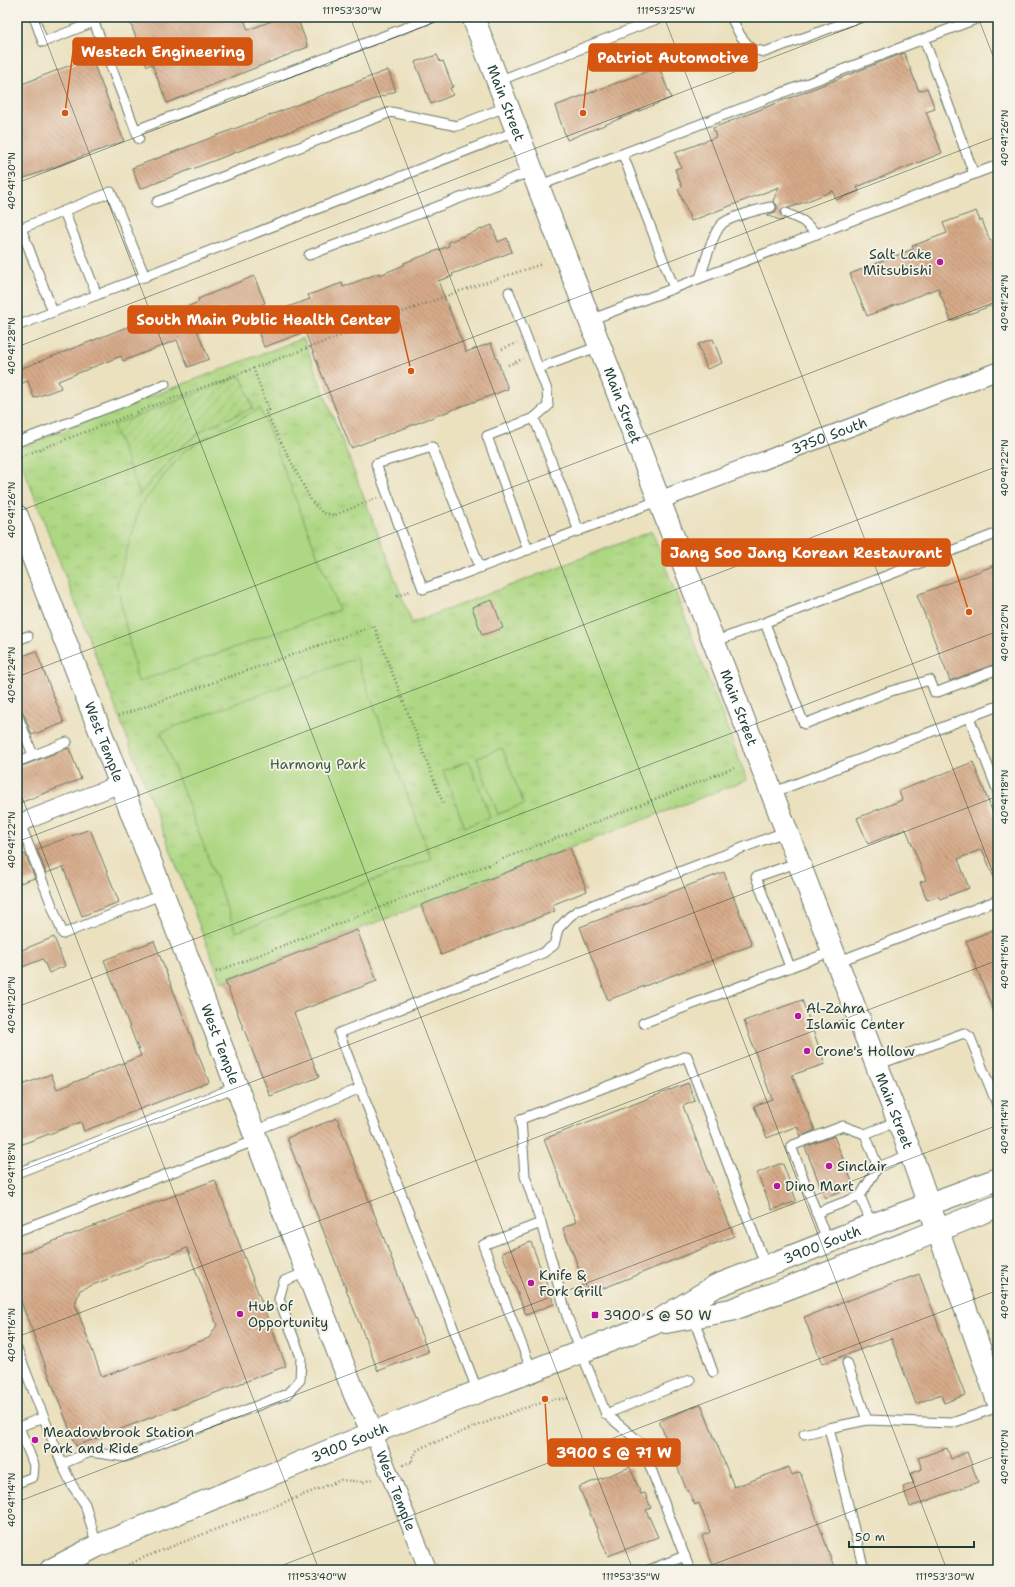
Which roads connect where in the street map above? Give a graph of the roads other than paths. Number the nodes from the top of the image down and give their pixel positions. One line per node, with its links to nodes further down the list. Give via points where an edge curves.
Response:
1 (34, 17): 8 (lane, via 44,42)
2 (434, 17): 8 (lane, via 138,134)
3 (473, 17): 10 (street, Main Street)
4 (662, 17): 10 (lane)
5 (731, 17): 6 (lane, via 751,49 765,52)
6 (860, 17)
7 (981, 17): 9 (lane)
8 (93, 20)
9 (924, 39): 13 (lane); 15 (lane)
10 (498, 81): 11 (street, Main Street)
11 (508, 106): 12 (street, Main Street); 17 (lane, via 457,126 391,112)
12 (517, 131): 16 (street, Main Street); 24 (lane)
13 (622, 154): 16 (lane); 26 (lane)
14 (998, 165): 15 (lane)
15 (974, 174): 22 (lane)
16 (535, 179): 23 (lane); 30 (street, Main Street)
17 (157, 202)
18 (771, 207): 25 (lane, via 758,209 723,223 716,232)
19 (64, 211): 21 (lane); 24 (lane, via 111,192); 28 (lane)
20 (786, 213): 22 (lane, via 803,221)
21 (19, 229): 29 (lane)
22 (817, 234): 25 (lane)
23 (309, 255)
24 (145, 277): 28 (lane)
25 (700, 278): 26 (lane)
26 (674, 288): 30 (lane)
27 (509, 292): 33 (lane)
28 (97, 295): 29 (lane)
29 (52, 312): 31 (lane)
30 (590, 320): 32 (street, Main Street)
31 (17, 326)
32 (600, 346): 33 (lane); 38 (street, Main Street)
33 (539, 368): 36 (lane, via 547,390 548,406)
34 (998, 370): 38 (street, 3750 South)
35 (165, 384): 37 (lane)
36 (534, 418): 40 (lane); 42 (lane, via 487,436)
37 (17, 442)
38 (660, 500): 40 (lane); 47 (street, Main Street)
39 (17, 516): 55 (street, West Temple)
40 (579, 531): 42 (lane)
41 (998, 533): 44 (lane)
42 (528, 550): 43 (lane)
43 (480, 567): 43 (lane, via 423,589 376,464 432,447)
44 (765, 623): 47 (lane); 48 (lane, via 804,724 891,691 930,680 935,693)
45 (28, 636): 46 (lane)
46 (17, 640)
47 (714, 642): 57 (street, Main Street)
48 (998, 669)
49 (998, 706): 51 (lane)
50 (17, 714): 53 (lane)
51 (969, 717): 56 (lane); 57 (lane)
52 (67, 742): 53 (lane)
53 (33, 755): 54 (lane)
54 (17, 762)
55 (120, 784): 58 (street); 61 (street, West Temple)
56 (998, 792)
57 (772, 793): 59 (street, Main Street)
58 (19, 824): 61 (lane, via 63,934)
59 (786, 831): 60 (street, Main Street); 68 (lane, via 577,911 558,929 554,945 543,953 339,1032)
60 (799, 862): 63 (street, Main Street); 64 (lane, via 756,877)
61 (163, 894): 67 (street, West Temple)
62 (998, 900): 63 (lane)
63 (835, 956): 64 (lane); 66 (street, Main Street)
64 (790, 967): 65 (lane)
65 (643, 1023)
66 (877, 1065): 69 (lane, via 964,1033 970,1037); 70 (street, Main Street)
67 (236, 1087): 72 (street, West Temple); 75 (lane)
68 (361, 1088): 72 (lane); 97 (lane)
69 (998, 1107)
70 (898, 1120): 71 (lane); 73 (street, Main Street)
71 (865, 1134): 74 (lane); 80 (lane, via 844,1126 791,1146)
72 (255, 1136): 83 (lane); 87 (street, West Temple)
73 (911, 1154): 74 (lane); 78 (street, Main Street)
74 (878, 1167): 77 (lane)
75 (17, 1173)
76 (998, 1179): 78 (street, 3900 South)
77 (860, 1196): 80 (lane); 82 (lane)
78 (929, 1205): 82 (street, 3900 South); 84 (street, Main Street)
79 (998, 1206): 84 (street, 3900 South)
80 (816, 1213): 85 (lane)
81 (541, 1223): 86 (lane, via 525,1176 522,1119 687,1056); 91 (lane, via 567,1316); 94 (lane, via 484,1245)
82 (872, 1225): 85 (street, 3900 South)
83 (17, 1231)
84 (938, 1231): 88 (street, 3900 South, via 730,1310); 98 (street, Main Street)
85 (828, 1243): 86 (street, 3900 South)
86 (766, 1267): 89 (street, 3900 South, via 716,1286)
87 (308, 1272): 105 (street, West Temple, via 355,1395); 107 (lane, via 284,1282 279,1299 301,1358 300,1380 287,1394 125,1457 90,1452)
88 (693, 1317): 89 (street, 3900 South); 95 (lane)
89 (653, 1324): 91 (street, 3900 South)
90 (17, 1349): 93 (lane)
91 (581, 1352): 94 (street, 3900 South); 100 (lane)
92 (847, 1363): 102 (lane)
93 (21, 1372): 101 (lane)
94 (532, 1372): 97 (street, 3900 South)
95 (713, 1372)
96 (690, 1380): 100 (lane)
97 (478, 1393): 105 (street, 3900 South)
98 (998, 1401)
99 (998, 1407): 102 (lane, via 952,1423)
100 (606, 1414): 110 (lane, via 641,1443)
101 (44, 1417): 103 (lane); 107 (lane)
102 (867, 1420): 104 (lane)
103 (18, 1428): 108 (lane, via 34,1465 33,1477)
104 (830, 1428): 106 (lane); 115 (lane)
105 (373, 1433): 109 (street, 3900 South); 112 (street, West Temple)
106 (804, 1434)
107 (62, 1464): 109 (lane, via 85,1504)
108 (17, 1483)
109 (97, 1546): 111 (street, 3900 South)
110 (685, 1556): 113 (lane); 114 (lane)
111 (51, 1570)
112 (428, 1570)
113 (649, 1570)
114 (690, 1570)
115 (864, 1570)

